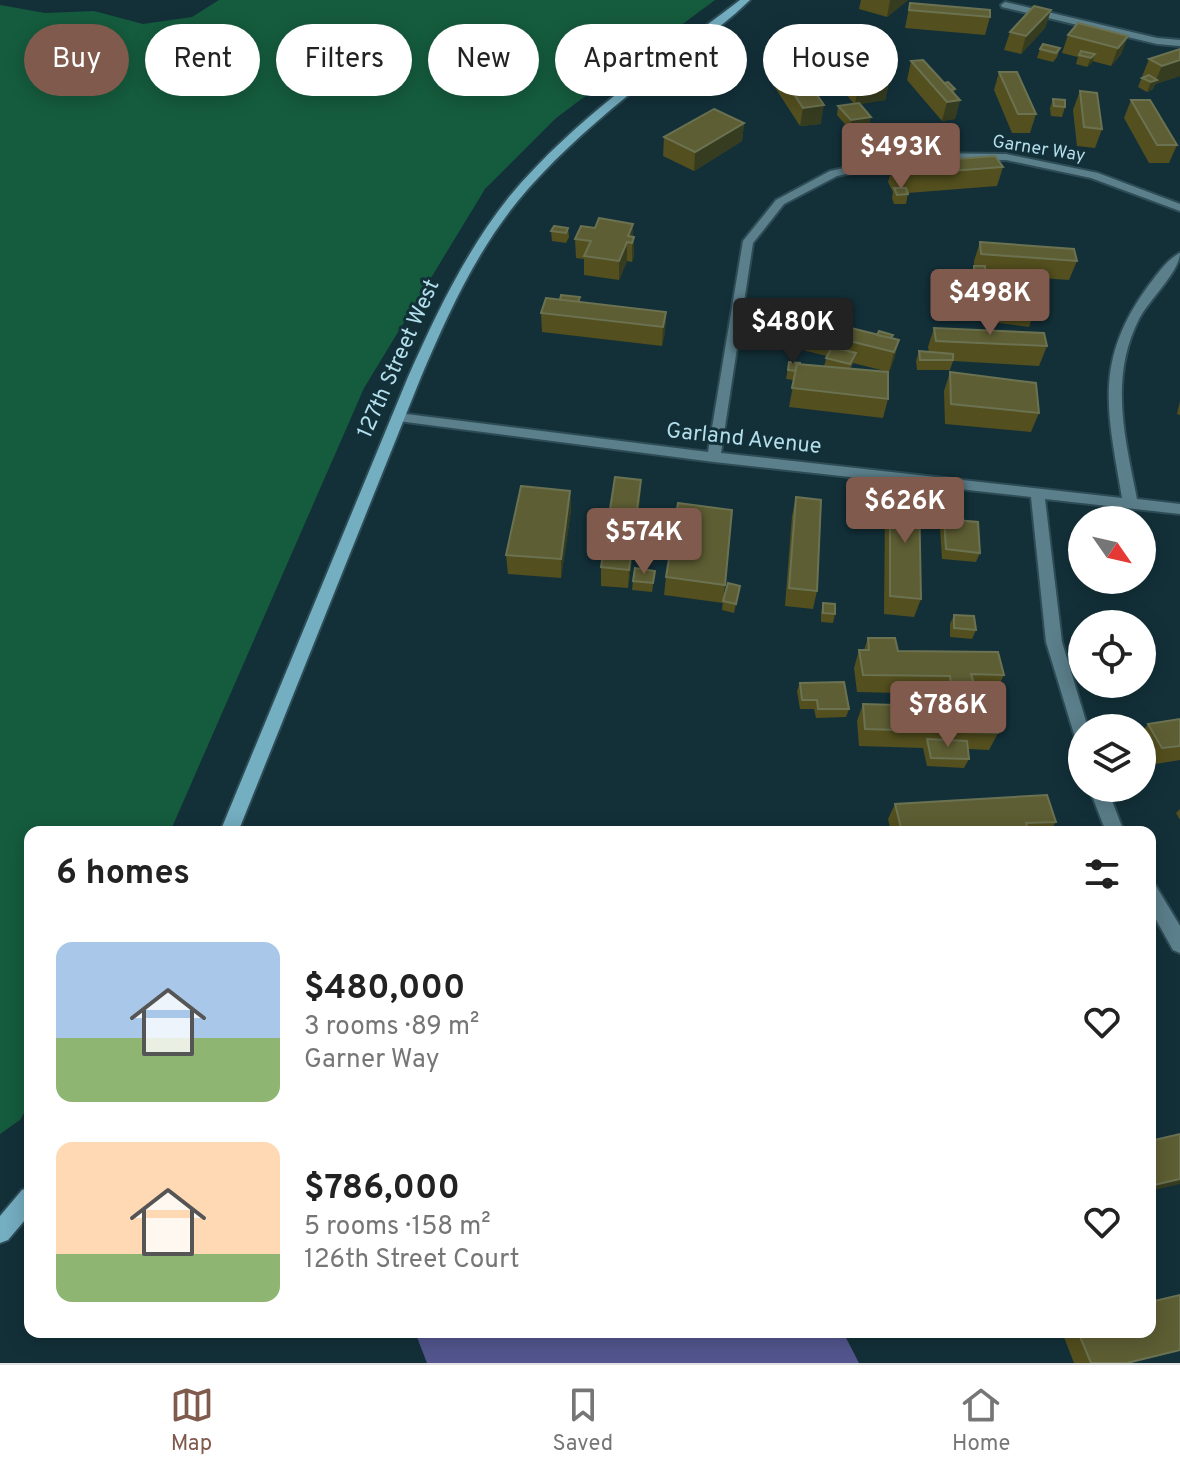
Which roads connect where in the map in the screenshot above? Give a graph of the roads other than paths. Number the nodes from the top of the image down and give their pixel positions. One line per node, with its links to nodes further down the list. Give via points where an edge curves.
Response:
1 (746, 0): 6 (street, 127th Street West, via 617,99 557,152 513,201 438,319)
2 (1005, 5): 3 (street)
3 (1180, 43)
4 (1180, 208): 7 (street, Garner Way, via 1094,175 1006,157 917,156 834,173 780,202 747,243)
5 (1180, 256): 9 (street, via 1150,288 1123,335 1114,398)
6 (398, 417): 7 (street, Garland Avenue); 13 (street, 127th Street West)
7 (714, 457): 8 (street, Garland Avenue)
8 (1037, 492): 9 (street, Garland Avenue); 11 (street, via 1054,642)
9 (1130, 502): 10 (street, Garland Avenue)
10 (1180, 509)
11 (1076, 714)
12 (1103, 802): 14 (street)
13 (231, 826)
14 (1113, 826)
15 (1156, 902): 16 (street)
16 (1180, 944)
17 (24, 1205): 18 (street)
18 (0, 1232)

